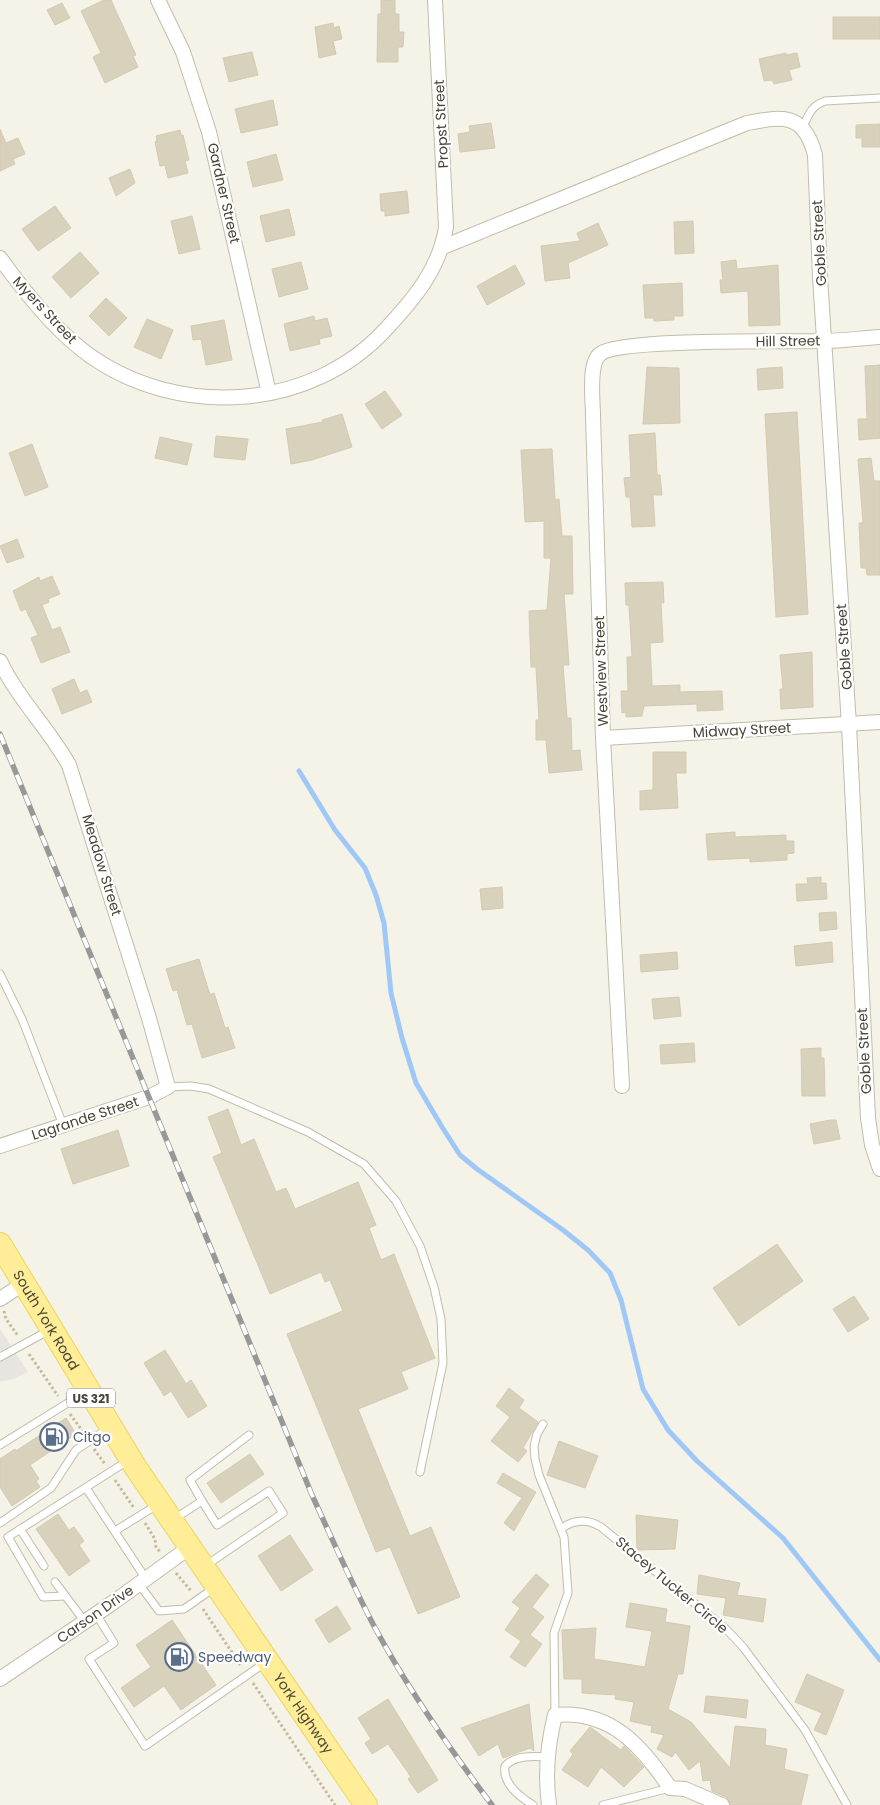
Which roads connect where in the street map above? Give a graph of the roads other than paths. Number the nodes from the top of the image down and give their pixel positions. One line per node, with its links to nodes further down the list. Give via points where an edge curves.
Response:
1 (158, 0): 10 (street, Gardner Street, via 183,52 209,132)
2 (436, 0): 5 (street, Propst Street, via 446,227)
3 (880, 98): 4 (lane, via 817,104 809,112)
4 (803, 127): 5 (street, via 773,118 747,123); 8 (street, Goble Street, via 811,139 815,155)
5 (443, 247): 10 (street, Myers Street, via 421,288 361,354 324,377)
6 (0, 258): 10 (street, Myers Street, via 62,332 88,355 120,375 174,393 208,398)
7 (880, 337): 8 (street, Hill Street)
8 (826, 341): 9 (street, Hill Street); 13 (street, Goble Street)
9 (695, 342): 14 (street, Westview Street, via 608,349 595,359 593,367)
10 (269, 393)
11 (0, 661): 17 (street, Meadow Street, via 17,693 59,747 69,766 138,980)
12 (880, 722): 13 (street, Midway Street)
13 (848, 724): 14 (street, Midway Street); 20 (street, Goble Street, via 868,1118)
14 (603, 738): 16 (street, Westview Street)
15 (0, 974): 18 (lane, via 22,1019)
16 (622, 1086)
17 (168, 1087): 18 (street, Lagrande Street, via 148,1097); 32 (lane, via 209,1089 308,1132 364,1164 396,1200 420,1246 434,1287 440,1319 443,1363)
18 (63, 1125): 19 (street, Lagrande Street)
19 (0, 1146)
20 (880, 1168)
21 (0, 1244): 22 (main road, South York Road / US 321)
22 (22, 1284): 23 (street); 24 (main road, South York Road / US 321)
23 (0, 1299)
24 (50, 1330): 25 (lane); 26 (main road, South York Road / US 321)
25 (0, 1357)
26 (87, 1391): 28 (main road, South York Road / US 321); 30 (lane)
27 (543, 1424): 37 (lane, via 534,1446 535,1459 538,1475)
28 (110, 1428): 31 (main road, South York Road / US 321); 36 (lane, via 76,1450 51,1488)
29 (249, 1435): 34 (lane, via 190,1480)
30 (0, 1445)
31 (130, 1459): 33 (lane); 35 (main road, South York Road / US 321)
32 (420, 1472)
33 (86, 1488): 38 (lane); 39 (lane)
34 (202, 1501): 35 (lane); 42 (lane, via 217,1525 270,1491 283,1513)
35 (166, 1512): 39 (lane); 40 (main road, South York Road / US 321)
36 (0, 1523)
37 (562, 1528): 50 (lane, via 568,1593 554,1633); 58 (lane, Stacey Tucker Circle, via 576,1521 601,1527 726,1629 805,1730)
38 (20, 1530): 41 (lane); 46 (lane, via 8,1537 43,1597)
39 (115, 1531): 43 (lane)
40 (190, 1547): 42 (main road, York Highway / US 321); 43 (street, Carson Drive)
41 (44, 1566)
42 (203, 1567): 45 (main road, York Highway / US 321)
43 (142, 1581): 45 (lane, via 159,1611 184,1610); 47 (street, Carson Drive)
44 (55, 1582): 46 (lane)
45 (216, 1586): 48 (main road, York Highway / US 321)
46 (65, 1596): 47 (lane)
47 (90, 1618): 48 (lane, via 114,1643 89,1658 145,1746); 49 (street, Carson Drive)
48 (267, 1662): 53 (main road, York Highway / US 321)
49 (0, 1679)
50 (555, 1715): 51 (street); 52 (street, via 585,1715 602,1721 629,1738 649,1758)
51 (549, 1757): 54 (lane, via 521,1758 505,1766 505,1777 513,1790); 55 (street)
52 (670, 1788): 56 (lane); 57 (street, via 684,1789)
53 (366, 1805)
54 (534, 1805)
55 (549, 1805)
56 (603, 1805)
57 (722, 1805)
58 (847, 1805)

